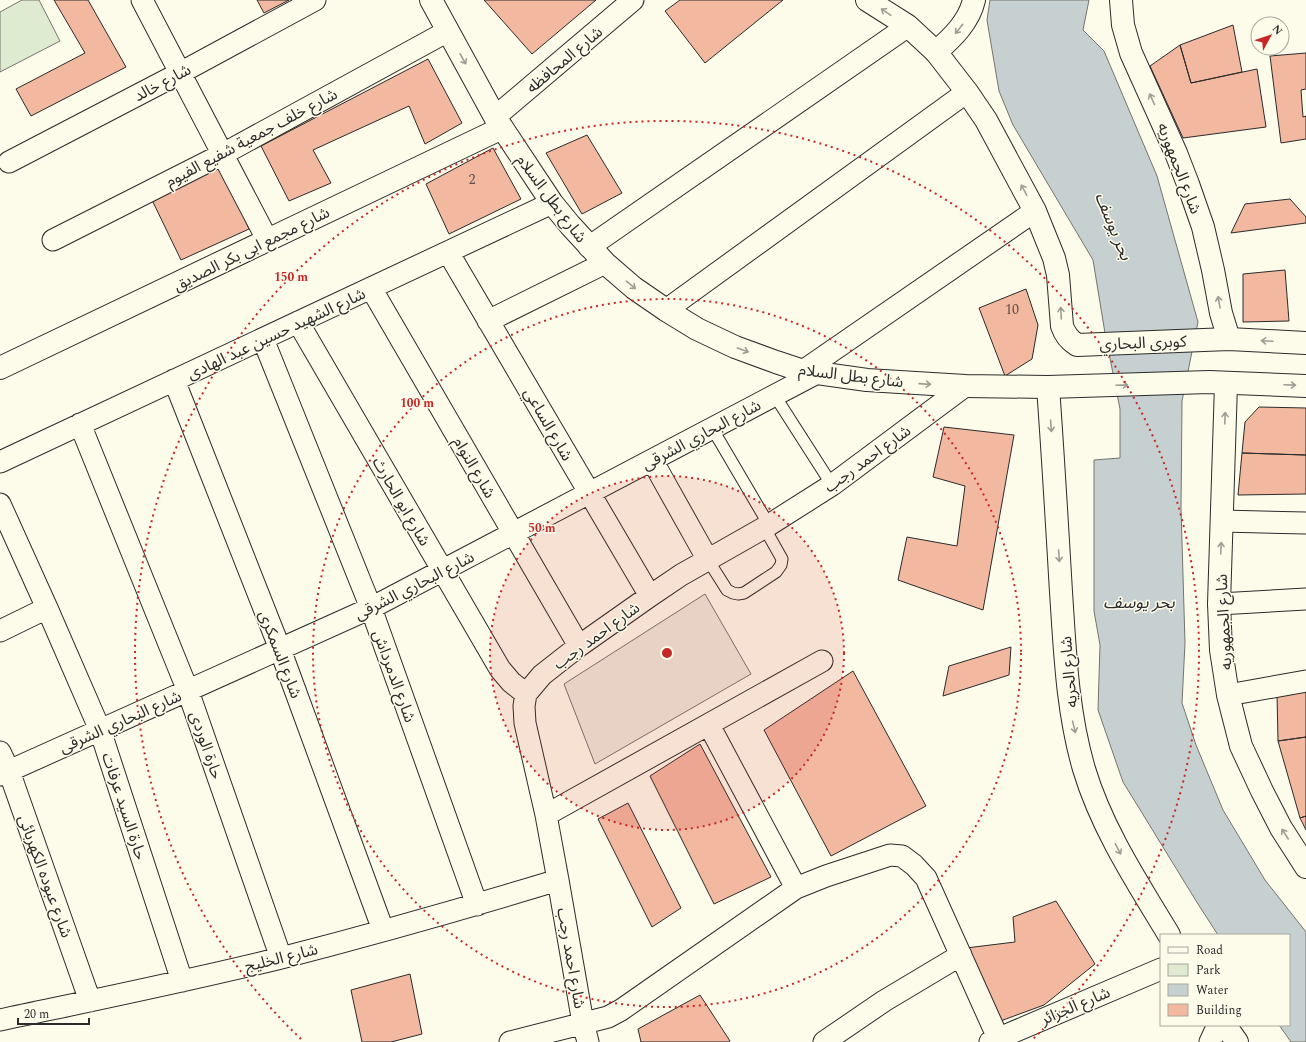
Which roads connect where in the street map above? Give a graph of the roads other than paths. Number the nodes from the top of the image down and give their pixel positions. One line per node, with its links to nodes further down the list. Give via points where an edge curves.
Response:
1 (142, 0): 11 (street)
2 (315, 0): 11 (street, شارع خالد)
3 (431, 0): 9 (main road, شارع بطل السلام)
4 (634, 0): 13 (street, شارع المحافظه)
5 (867, 0): 8 (main road, one-way to 5)
6 (974, 0): 10 (main road, one-way to 10, via 965,22)
7 (1121, 0): 28 (main road, شارع الجمهوريه, one-way to 7, via 1221,313 1203,227 1176,153 1131,53 1123,25)
8 (908, 26): 10 (main road); 20 (street)
9 (448, 31): 13 (main road, شارع بطل السلام, one-way to 13); 14 (street, شارع خلف جمعية شفيع الفيوم)
10 (936, 52): 12 (main road)
11 (180, 73): 14 (street); 15 (street, شارع خالد)
12 (967, 92): 17 (main road, one-way to 12, via 986,120); 24 (street)
13 (499, 123): 16 (main road, شارع بطل السلام); 19 (main road, شارع مجمع ابى بكر الصديق)
14 (223, 154): 18 (street, شارع خلف جمعية شفيع الفيوم); 19 (street)
15 (9, 162)
16 (552, 203): 20 (main road, شارع بطل السلام); 21 (street, شارع الشهيد حسين عبد الهادى)
17 (1035, 211): 28 (main road, كوبرى البحاري, one-way to 17, via 1078,345 1067,338 1062,326 1054,258); 31 (street, شارع البحاري الشرقى)
18 (52, 240)
19 (268, 241): 30 (main road, شارع مجمع ابى بكر الصديق)
20 (589, 247): 22 (main road, شارع بطل السلام)
21 (448, 252): 23 (street, شارع الشهيد حسين عبد الهادى); 25 (street, شارع الساعي)
22 (605, 263): 24 (main road, شارع بطل السلام, one-way to 24, via 634,288); 25 (street)
23 (371, 288): 26 (street, شارع الشهيد حسين عبد الهادى); 48 (street, شارع النوام)
24 (666, 310): 31 (main road, شارع بطل السلام, one-way to 31, via 697,329 735,347)
25 (488, 321): 43 (street, شارع الساعي)
26 (298, 322): 27 (street, شارع الشهيد حسين عبد الهادى); 50 (street, شارع ابو الحارث)
27 (263, 339): 32 (street, شارع الشهيد حسين عبد الهادى); 55 (street, شارع الدمرداش)
28 (1218, 339): 29 (main road, one-way to 28)
29 (1306, 343)
30 (0, 368)
31 (810, 372): 34 (main road, شارع بطل السلام, one-way to 34, via 867,380); 37 (street, شارع البحاري الشرقى)
32 (174, 380): 38 (street, شارع الشهيد حسين عبد الهادى); 58 (street, شارع السمكرى)
33 (1218, 383): 35 (main road, one-way to 35); 36 (main road, شارع بطل السلام, one-way to 33); 45 (main road, شارع الجمهوريه, one-way to 33)
34 (965, 386): 36 (main road, شارع بطل السلام); 42 (street, شارع احمد رجب)
35 (1306, 386)
36 (1048, 387): 74 (main road, شارع الحريه, one-way to 74, via 1066,670 1072,720 1084,769 1102,816 1124,861)
37 (775, 396): 39 (street, شارع البحاري الشرقى); 42 (lane)
38 (80, 424): 41 (street, شارع الشهيد حسين عبد الهادى); 61 (street, حارة الوردى)
39 (712, 428): 40 (street, شارع البحاري الشرقى); 47 (lane)
40 (652, 460): 43 (street, شارع البحاري الشرقى); 49 (street)
41 (0, 462)
42 (832, 485): 47 (street, شارع احمد رجب)
43 (589, 492): 48 (street, شارع البحاري الشرقى); 51 (street, شارع الساعي)
44 (0, 504): 54 (street, حارة السيد عرفات)
45 (1222, 521): 46 (street); 53 (main road, شارع الجمهوريه, one-way to 45)
46 (1306, 523)
47 (766, 526): 49 (street, شارع احمد رجب); 49 (lane, via 782,559 782,565 776,572 744,593 733,594 727,590)
48 (513, 533): 50 (street, شارع البحاري الشرقى); 57 (street, شارع النوام)
49 (708, 560): 51 (street, شارع احمد رجب)
50 (442, 570): 55 (street, شارع البحاري الشرقى); 62 (street, شارع ابو الحارث, via 500,669)
51 (650, 596): 57 (street, شارع احمد رجب)
52 (1306, 599): 53 (street)
53 (1219, 604): 63 (main road, شارع الجمهوريه, via 1221,650)
54 (47, 608): 56 (street); 65 (street, حارة السيد عرفات)
55 (371, 608): 58 (street, شارع البحاري الشرقى); 72 (street, شارع الدمرداش)
56 (0, 631)
57 (579, 646): 62 (street, شارع احمد رجب, via 542,675)
58 (280, 649): 61 (street, شارع البحاري الشرقى); 73 (street, شارع السمكرى)
59 (822, 661): 64 (street)
60 (1306, 681): 63 (street)
61 (188, 690): 65 (street, شارع البحاري الشرقى); 76 (street, حارة الوردى)
62 (526, 694): 68 (street, شارع احمد رجب, via 525,723)
63 (1228, 695): 69 (main road, شارع الجمهوريه, one-way to 63, via 1281,828 1241,746)
64 (709, 725): 68 (street); 71 (street)
65 (100, 730): 67 (street, شارع البحاري الشرقى); 78 (street, حارة السيد عرفات)
66 (0, 752): 67 (street, شارع عبوده الكهربائى)
67 (4, 773): 79 (street, شارع عبوده الكهربائى)
68 (546, 815): 70 (street, شارع احمد رجب)
69 (1306, 866)
70 (558, 880): 72 (street, شارع الخليج); 83 (street, شارع احمد رجب)
71 (796, 888): 75 (street, via 890,855 902,856 926,878); 83 (street)
72 (477, 904): 73 (street, شارع الخليج)
73 (383, 930): 76 (street, شارع الخليج)
74 (1168, 934)
75 (961, 955): 84 (street); 86 (street, via 884,1001)
76 (281, 958): 78 (street, شارع الخليج)
77 (1160, 969): 84 (street, شارع الجزائر)
78 (182, 980): 79 (street, شارع الخليج)
79 (90, 1001): 80 (street, شارع الخليج)
80 (0, 1020)
81 (1218, 1026): 87 (street)
82 (1226, 1026): 88 (main road)
83 (585, 1033): 85 (street)
84 (994, 1040)
85 (510, 1042)
86 (824, 1042)
87 (1210, 1042)
88 (1237, 1042)

